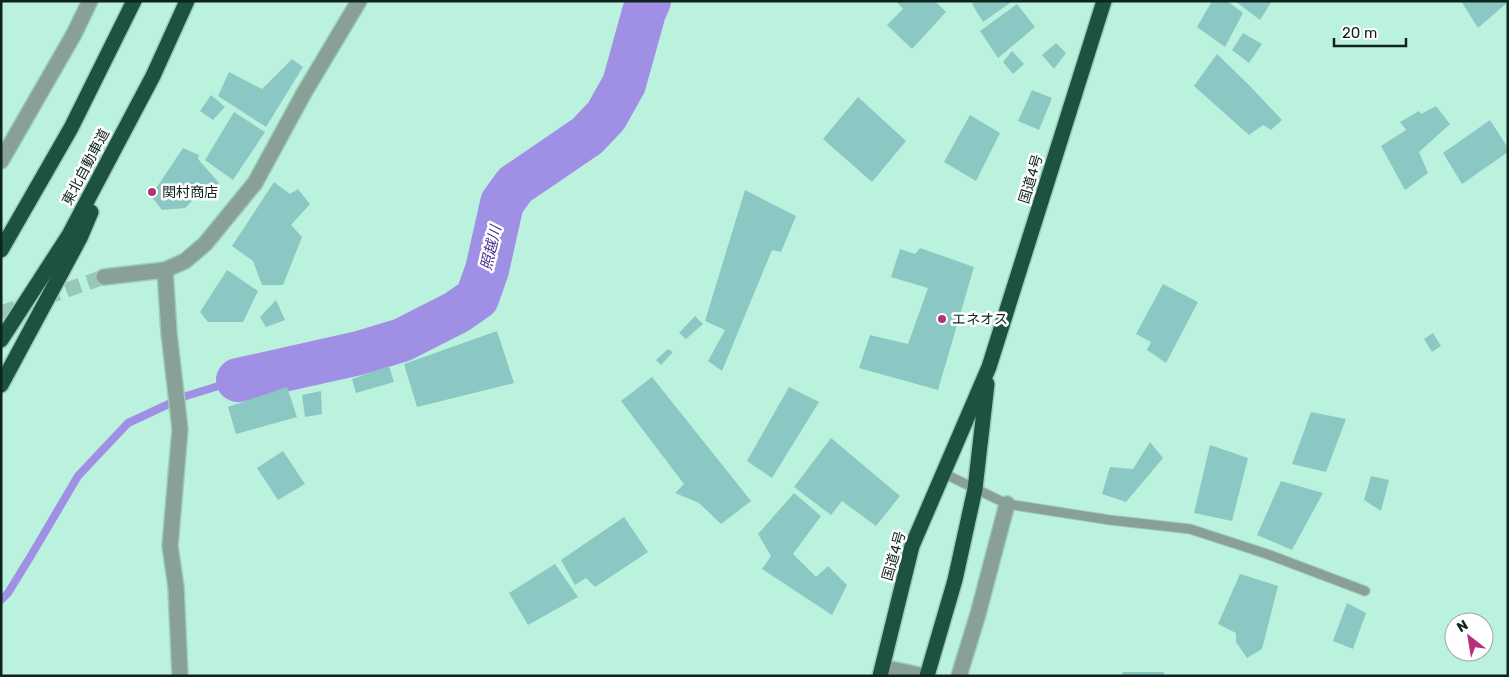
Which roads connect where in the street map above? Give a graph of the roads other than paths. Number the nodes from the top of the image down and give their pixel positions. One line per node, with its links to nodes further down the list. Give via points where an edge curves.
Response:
1 (90, 1): 7 (street)
2 (134, 1): 8 (highway, via 71,128)
3 (187, 1): 6 (highway, 東北自動車道)
4 (359, 1): 9 (street, via 255,183 205,244 185,262)
5 (1104, 1): 12 (highway, 国道4号)
6 (152, 76): 11 (highway, 東北自動車道, via 69,235); 13 (highway, via 80,238)
7 (1, 161)
8 (1, 250)
9 (165, 270): 10 (street); 19 (street, via 168,333 180,429 170,546 176,587)
10 (104, 277)
11 (1, 340)
12 (989, 367): 14 (highway, 国道4号); 15 (highway, 国道4号)
13 (1, 385)
14 (942, 473): 15 (lane); 18 (highway, 国道4号, via 912,546)
15 (975, 490): 16 (lane); 20 (highway, 国道4号, via 954,580)
16 (1007, 504): 17 (lane, via 1190,529); 21 (street)
17 (1365, 590)
18 (881, 672): 20 (street)
19 (180, 676)
20 (926, 676)
21 (959, 676)

